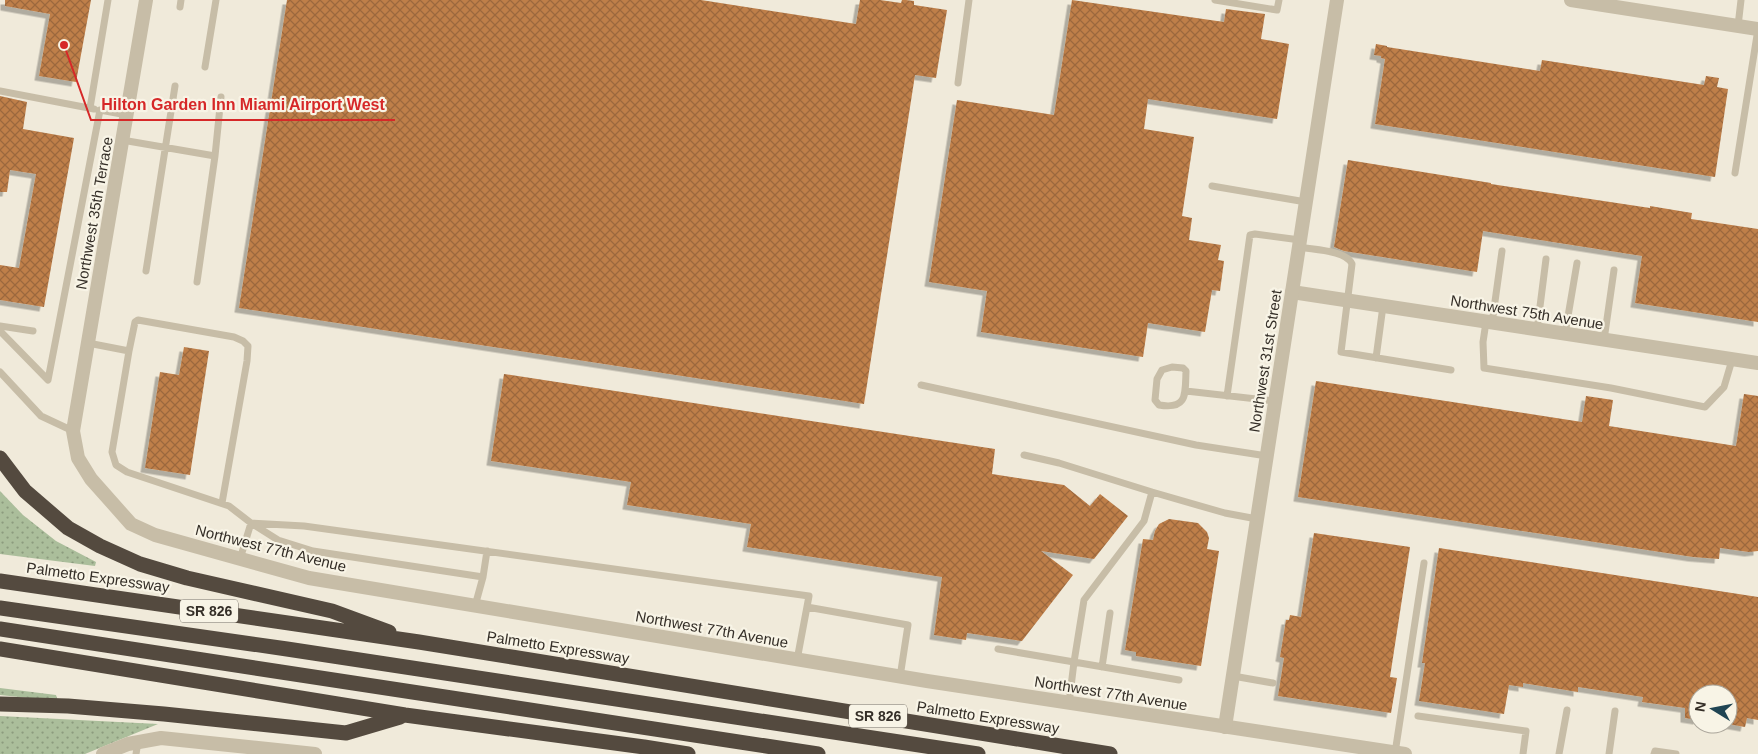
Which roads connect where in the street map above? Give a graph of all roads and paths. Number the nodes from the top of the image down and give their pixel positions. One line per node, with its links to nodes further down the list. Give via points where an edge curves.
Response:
1 (108, 0): 18 (lane)
2 (146, 0): 20 (street, Northwest 35th Terrace)
3 (216, 0): 13 (lane)
4 (969, 0): 14 (lane)
5 (1215, 0): 6 (lane, via 1277,10)
6 (1279, 0)
7 (1336, 0): 26 (street, Northwest 31st Street)
8 (1570, 0): 10 (street)
9 (1740, 0): 11 (lane)
10 (1594, 2): 11 (street)
11 (1738, 26): 12 (street)
12 (1758, 29): 24 (lane)
13 (204, 67)
14 (958, 83)
15 (175, 86): 22 (lane)
16 (0, 91): 18 (lane)
17 (221, 97): 23 (lane)
18 (90, 108): 19 (lane)
19 (100, 110): 20 (lane); 40 (lane, via 48,380)
20 (127, 115): 21 (street, Northwest 35th Terrace)
21 (122, 140): 22 (lane); 44 (street, Northwest 35th Terrace)
22 (164, 148): 23 (lane); 32 (lane)
23 (215, 156): 33 (lane)
24 (1735, 173)
25 (1212, 186): 26 (lane)
26 (1306, 202): 27 (street, Northwest 31st Street)
27 (1299, 244): 34 (street, Northwest 31st Street); 35 (lane, via 1340,254 1350,260 1352,271); 53 (lane, via 1250,235)
28 (1502, 251): 37 (lane)
29 (1546, 259): 39 (lane)
30 (1577, 263): 42 (lane)
31 (1614, 270): 43 (lane)
32 (146, 271)
33 (196, 282)
34 (1292, 292): 35 (street, Northwest 75th Avenue); 54 (street, Northwest 31st Street)
35 (1347, 300): 36 (street, Northwest 75th Avenue); 46 (lane, via 1341,352)
36 (1383, 306): 37 (street, Northwest 75th Avenue); 46 (lane)
37 (1489, 322): 39 (street, Northwest 75th Avenue); 47 (lane, via 1483,342 1484,368 1705,407 1724,387)
38 (0, 326): 41 (lane)
39 (1537, 330): 42 (street, Northwest 75th Avenue)
40 (0, 331)
41 (32, 331)
42 (1565, 334): 43 (street, Northwest 75th Avenue)
43 (1604, 340): 47 (street, Northwest 75th Avenue)
44 (88, 343): 45 (lane); 55 (street, Northwest 35th Terrace)
45 (130, 350): 60 (lane, via 112,452 116,465 138,477); 60 (lane, via 138,320 234,337 248,346)
46 (1376, 358): 49 (lane)
47 (1732, 360): 48 (street, Northwest 75th Avenue)
48 (1758, 364)
49 (1451, 370)
50 (0, 372): 55 (lane, via 41,416)
51 (922, 385): 57 (lane, via 1196,445)
52 (1186, 391): 52 (lane, via 1186,371 1172,367 1162,370 1157,379 1155,400 1159,405 1173,407 1180,404); 53 (lane)
53 (1227, 396): 54 (lane)
54 (1275, 401): 57 (street, Northwest 31st Street)
55 (73, 431): 64 (street, Northwest 77th Avenue, via 78,458 91,479 131,524 155,535)
56 (1024, 455): 59 (lane)
57 (1267, 456): 61 (street, Northwest 31st Street)
58 (0, 458): 73 (highway, via 25,491 68,528 140,564 332,611)
59 (1152, 492): 61 (lane); 77 (lane, via 1144,521 1084,600)
60 (222, 503): 62 (lane)
61 (1257, 520): 79 (street, Northwest 31st Street)
62 (250, 523): 63 (lane, via 304,526); 64 (lane); 66 (lane, via 278,540 313,551)
63 (487, 551): 66 (lane); 69 (lane, via 809,596)
64 (240, 558): 68 (street, Northwest 77th Avenue, via 310,578)
65 (1424, 562): 91 (lane)
66 (483, 576): 68 (lane)
67 (0, 581): 73 (highway, Palmetto Expressway / SR 826)
68 (476, 606): 76 (street, Northwest 77th Avenue)
69 (807, 607): 76 (lane); 80 (lane, via 908,625)
70 (0, 608): 96 (highway)
71 (1110, 612): 78 (lane)
72 (0, 629): 95 (highway)
73 (419, 642): 97 (highway, Palmetto Expressway / SR 826)
74 (0, 649): 87 (highway)
75 (998, 649): 77 (lane)
76 (798, 660): 80 (street, Northwest 77th Avenue)
77 (1074, 662): 78 (lane); 83 (lane)
78 (1102, 667): 81 (lane)
79 (1233, 676): 82 (lane); 89 (street, Northwest 31st Street)
80 (900, 677): 83 (street, Northwest 77th Avenue)
81 (1179, 680)
82 (1273, 683)
83 (1069, 703): 89 (street, Northwest 77th Avenue)
84 (0, 704): 87 (highway, via 164,714 346,733)
85 (1567, 710): 99 (lane)
86 (1615, 711): 100 (lane)
87 (405, 716): 94 (highway)
88 (1418, 716): 98 (lane, via 1526,731)
89 (1224, 727): 91 (street, Northwest 77th Avenue)
90 (137, 748): 92 (street, via 119,747); 93 (street, via 161,738)
91 (1400, 753)
92 (103, 754)
93 (315, 754)
94 (688, 754)
95 (818, 754)
96 (978, 754)
97 (1110, 754)
98 (1522, 754)
99 (1560, 754)
100 (1609, 754)
101 (1654, 754): 102 (lane, via 1654,751)
102 (1676, 754)

